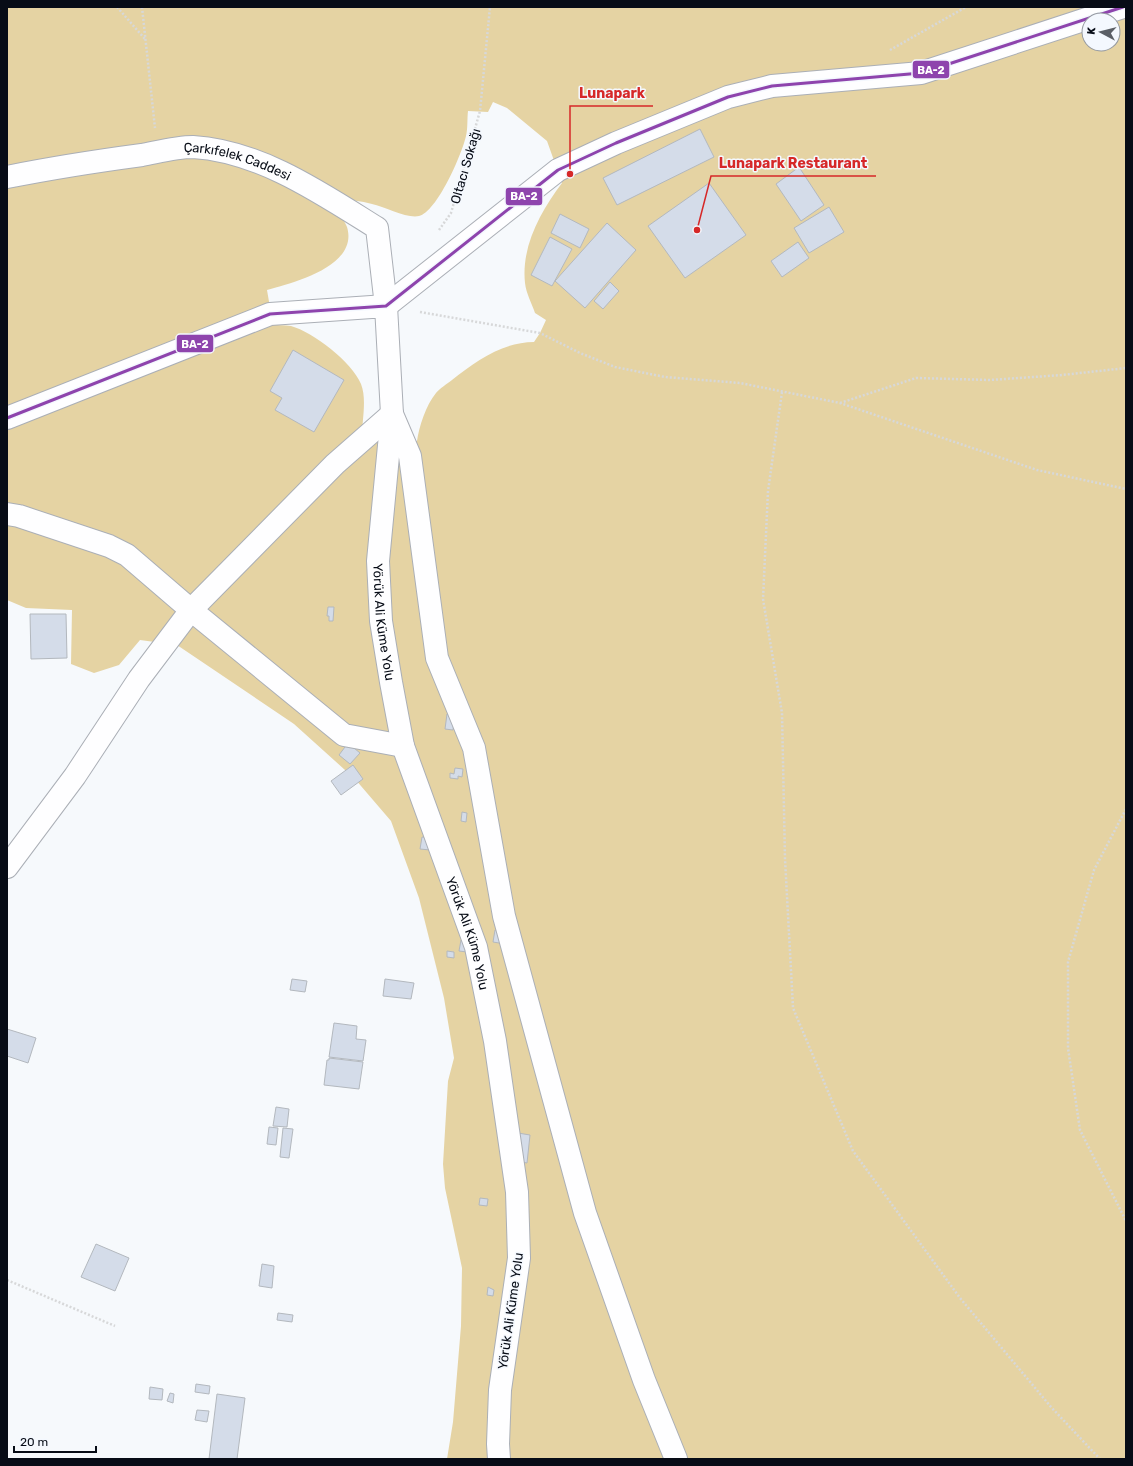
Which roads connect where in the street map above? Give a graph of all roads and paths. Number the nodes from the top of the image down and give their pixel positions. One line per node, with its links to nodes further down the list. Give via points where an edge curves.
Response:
1 (117, 7): 6 (path)
2 (142, 7): 6 (path)
3 (490, 7): 10 (path, Oltacı Sokağı, via 480,111 451,213)
4 (966, 7): 7 (path)
5 (1123, 7): 11 (street, via 921,73 772,86 728,97 558,170)
6 (146, 39): 8 (path)
7 (887, 51)
8 (157, 152): 9 (street, Çarkıfelek Caddesi); 11 (street, Çarkıfelek Caddesi, via 192,147 234,154 280,172 328,197 377,228)
9 (7, 176)
10 (438, 232)
11 (386, 306): 13 (path, via 540,333 615,367 665,378 740,383); 15 (street); 16 (street, via 270,314)
12 (1126, 368): 14 (path, via 990,380 916,378)
13 (782, 392): 14 (path); 28 (path, via 768,491 763,599 782,713 785,859 793,1008 853,1150 960,1298 1051,1407)
14 (840, 403): 17 (path, via 1037,470)
15 (392, 414): 19 (street, via 335,464); 20 (street, Yörük Ali Küme Yolu, via 378,561 381,621); 27 (street, via 410,456 437,658 474,748 504,916 586,1213 644,1380)
16 (7, 418)
17 (1126, 489)
18 (7, 514): 19 (street, via 109,546 127,555)
19 (191, 610): 20 (street, via 344,735); 22 (street, via 139,679 76,776)
20 (403, 746): 26 (street, Yörük Ali Küme Yolu, via 476,947 495,1041 517,1192 519,1258 500,1390)
21 (1126, 809): 23 (path, via 1094,870 1068,962 1068,1048 1080,1130)
22 (7, 867)
23 (1126, 1221)
24 (7, 1280): 25 (path)
25 (115, 1326)
26 (499, 1459)
27 (676, 1459)
28 (1100, 1459)

